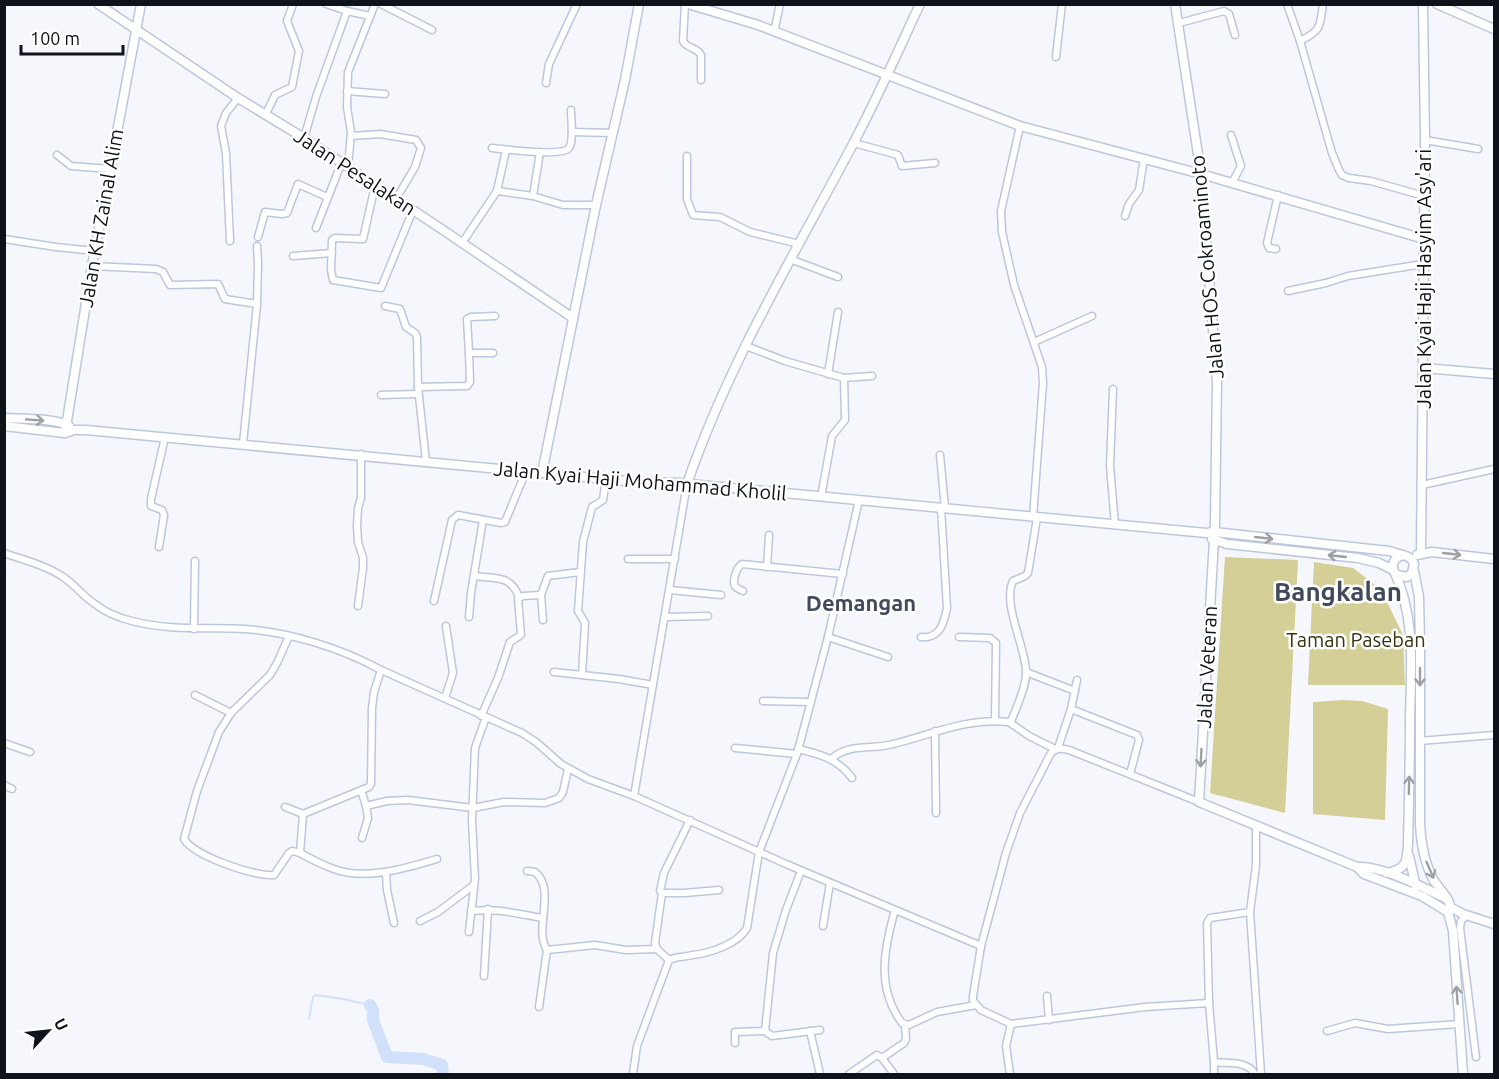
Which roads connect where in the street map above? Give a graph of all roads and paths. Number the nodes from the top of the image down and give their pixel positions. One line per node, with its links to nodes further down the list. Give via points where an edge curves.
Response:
1 (98, 4): 22 (street, Jalan Pesalakan)
2 (141, 4): 22 (street, Jalan KH Zainal Alim)
3 (293, 4): 35 (street, via 287,21 299,51 293,83 289,90 275,95)
4 (326, 4): 18 (street)
5 (375, 4): 19 (street)
6 (381, 4): 23 (street)
7 (577, 4): 30 (street, via 549,64)
8 (639, 4): 38 (street)
9 (687, 4): 24 (street); 29 (street, via 683,41 701,55)
10 (780, 4): 24 (street)
11 (920, 4): 28 (street)
12 (1062, 4): 27 (street)
13 (1175, 4): 20 (street, Jalan HOS Cokroaminoto)
14 (1287, 4): 26 (street)
15 (1323, 4): 26 (street, via 1319,29)
16 (1423, 4): 42 (street, Jalan Kyai Haji Hasyim Asy'ari)
17 (1437, 4): 21 (street)
18 (347, 11): 19 (street); 41 (street)
19 (370, 16): 31 (street, via 348,72)
20 (1179, 23): 25 (street, via 1224,11 1229,14); 54 (street, Jalan HOS Cokroaminoto)
21 (1494, 29)
22 (136, 30): 33 (street, Jalan Pesalakan); 53 (street, Jalan KH Zainal Alim)
23 (432, 30)
24 (774, 32): 28 (street)
25 (1235, 35)
26 (1299, 41): 60 (street, via 1342,175)
27 (1056, 57)
28 (886, 74): 36 (street); 43 (street)
29 (701, 80)
30 (546, 83)
31 (346, 91): 32 (street); 40 (street)
32 (385, 94)
33 (238, 98): 35 (street, Jalan Pesalakan); 70 (street, via 221,126)
34 (571, 110): 37 (street)
35 (266, 114): 41 (street, Jalan Pesalakan)
36 (1020, 126): 50 (street); 89 (street, via 1001,211 1008,261)
37 (572, 132): 38 (street); 47 (street, via 568,150)
38 (613, 133): 63 (street)
39 (1231, 135): 55 (street, via 1241,166)
40 (351, 136): 52 (street); 62 (street, via 381,134 419,142 422,148 415,167)
41 (304, 138): 52 (street, Jalan Pesalakan)
42 (1425, 140): 45 (street); 60 (street, Jalan Kyai Haji Hasyim Asy'ari)
43 (854, 143): 51 (street, via 898,155 902,166); 72 (street)
44 (492, 148): 46 (street)
45 (1478, 149)
46 (506, 150): 47 (street); 57 (street)
47 (540, 152): 59 (street)
48 (57, 155): 53 (street, via 70,166)
49 (687, 156): 72 (street, via 687,199 693,215 720,218 750,232)
50 (1144, 159): 54 (street); 65 (street, via 1139,190)
51 (935, 163)
52 (345, 166): 56 (street, Jalan Pesalakan); 61 (street)
53 (110, 169): 75 (street, Jalan KH Zainal Alim)
54 (1201, 174): 55 (street); 122 (street, Jalan HOS Cokroaminoto, via 1217,381)
55 (1232, 183): 58 (street)
56 (375, 186): 62 (street, Jalan Pesalakan); 76 (street, via 364,237 333,239)
57 (497, 191): 59 (street); 71 (street)
58 (1278, 195): 69 (street); 74 (street, via 1267,243 1269,248)
59 (534, 196): 63 (street, via 563,205)
60 (1424, 196): 69 (street, Jalan Kyai Haji Hasyim Asy'ari)
61 (327, 197): 66 (street); 67 (street, via 298,184 286,213 265,212)
62 (396, 199): 64 (street, Jalan Pesalakan)
63 (596, 205): 88 (street)
64 (413, 210): 71 (street, Jalan Pesalakan); 76 (street, via 380,288 333,280)
65 (1125, 216)
66 (316, 228)
67 (258, 237)
68 (4, 238): 75 (street)
69 (1424, 238): 79 (street, Jalan Kyai Haji Hasyim Asy'ari)
70 (230, 241)
71 (462, 243): 88 (street, Jalan Pesalakan)
72 (799, 244): 78 (street)
73 (256, 246): 83 (street)
74 (1276, 249)
75 (95, 251): 80 (street, Jalan KH Zainal Alim)
76 (332, 253): 77 (street)
77 (293, 256)
78 (790, 259): 81 (street); 90 (street)
79 (1423, 264): 82 (street); 93 (street, Jalan Kyai Haji Hasyim Asy'ari)
80 (92, 266): 83 (street, via 156,269 163,272 170,285 218,284 225,299); 103 (street, Jalan KH Zainal Alim)
81 (838, 277)
82 (1288, 291)
83 (257, 304): 105 (street)
84 (385, 306): 99 (street, via 400,309 406,327 416,335)
85 (838, 312): 94 (street)
86 (495, 316): 91 (street, via 467,320)
87 (1092, 316): 89 (street)
88 (573, 318): 111 (street)
89 (1034, 342): 118 (street, via 1043,383)
90 (746, 346): 94 (street); 113 (street)
91 (469, 353): 92 (street); 99 (street, via 467,386)
92 (493, 353)
93 (1424, 368): 95 (street); 114 (street, Jalan Kyai Haji Hasyim Asy'ari)
94 (828, 374): 97 (street)
95 (1494, 374)
96 (873, 376): 97 (street)
97 (844, 378): 115 (street, via 845,420 832,436)
98 (1113, 389): 120 (street, via 1110,466)
99 (418, 390): 100 (street); 108 (street)
100 (381, 394)
101 (4, 418): 103 (street, one-way to 103)
102 (4, 426): 103 (street)
103 (68, 429): 104 (street, Jalan Kyai Haji Mohammad Kholil)
104 (165, 437): 105 (street, Jalan Kyai Haji Mohammad Kholil); 124 (street, via 150,500 164,515)
105 (243, 444): 106 (street, Jalan Kyai Haji Mohammad Kholil)
106 (361, 454): 108 (street, Jalan Kyai Haji Mohammad Kholil); 145 (street, via 357,526 363,568)
107 (940, 455): 117 (street)
108 (426, 461): 110 (street, Jalan Kyai Haji Mohammad Kholil)
109 (1494, 469): 114 (street)
110 (526, 471): 111 (street, Jalan Kyai Haji Mohammad Kholil); 119 (street, via 505,522)
111 (542, 473): 112 (street, Jalan Kyai Haji Mohammad Kholil)
112 (606, 479): 113 (street, Jalan Kyai Haji Mohammad Kholil); 135 (street, via 603,500 594,505 585,530)
113 (687, 484): 115 (street, Jalan Kyai Haji Mohammad Kholil); 130 (street)
114 (1422, 485): 127 (street, Jalan Kyai Haji Hasyim Asy'ari)
115 (820, 497): 116 (street, Jalan Kyai Haji Mohammad Kholil)
116 (860, 500): 117 (street, Jalan Kyai Haji Mohammad Kholil); 137 (street)
117 (943, 508): 118 (street, Jalan Kyai Haji Mohammad Kholil); 154 (street, via 947,608 939,632)
118 (1035, 518): 120 (street, Jalan Kyai Haji Mohammad Kholil); 159 (street, via 1028,573 1011,586 1012,614)
119 (483, 520): 138 (street); 144 (street, via 458,515 452,520)
120 (1115, 525): 122 (street, Jalan Kyai Haji Mohammad Kholil)
121 (769, 535): 133 (street)
122 (1211, 535): 123 (street, one-way to 123); 126 (street); 189 (street, Jalan Veteran, one-way to 189)
123 (1313, 543): 126 (street); 128 (street, via 1389,551)
124 (159, 547)
125 (4, 553): 151 (street, via 63,576 107,612 153,625)
126 (1312, 553): 136 (street, one-way to 126, via 1370,560)
127 (1421, 553): 128 (street); 131 (street, one-way to 131)
128 (1407, 557): 134 (street, via 1414,564); 136 (street, via 1394,561)
129 (628, 559): 130 (street)
130 (675, 559): 139 (street)
131 (1494, 559)
132 (195, 561): 151 (street)
133 (767, 567): 137 (street); 140 (street, via 740,565 735,585)
134 (1414, 571): 136 (street, via 1407,577); 175 (street, one-way to 175, via 1419,597)
135 (580, 572): 141 (street, via 548,576); 160 (street, via 578,611 585,623)
136 (1395, 572): 198 (street, one-way to 136, via 1412,645 1404,595)
137 (843, 574): 153 (street)
138 (474, 576): 143 (street, via 507,581); 147 (street)
139 (670, 590): 142 (street); 148 (street)
140 (743, 591)
141 (541, 595): 143 (street); 149 (street)
142 (721, 595)
143 (519, 597): 170 (street, via 521,635 510,642)
144 (434, 601)
145 (358, 606)
146 (708, 616): 148 (street)
147 (469, 617)
148 (664, 617): 162 (street)
149 (543, 620)
150 (446, 627): 165 (street, via 453,673)
151 (194, 629): 152 (street, via 246,629)
152 (289, 636): 157 (street, via 343,652); 169 (street, via 270,675)
153 (828, 637): 156 (street); 167 (street)
154 (921, 637)
155 (959, 637): 171 (street, via 990,638 996,643)
156 (888, 657)
157 (381, 670): 165 (street); 187 (street, via 372,708 371,784)
158 (554, 672): 160 (street)
159 (1026, 672): 163 (street); 172 (street)
160 (582, 675): 162 (street)
161 (1077, 680): 163 (street)
162 (653, 685): 188 (street)
163 (1075, 691): 168 (street)
164 (195, 694): 169 (street)
165 (445, 699): 170 (street)
166 (763, 701): 167 (street)
167 (811, 702): 179 (street)
168 (1071, 709): 178 (street); 183 (street, via 1137,735)
169 (231, 713): 200 (street, via 207,760 185,841 204,855 271,875 277,873 289,853)
170 (483, 716): 182 (street, via 530,738); 192 (street, via 475,748)
171 (995, 721): 172 (street); 173 (street)
172 (1009, 722): 178 (street)
173 (935, 731): 181 (street, via 891,745 843,750); 193 (street)
174 (1494, 735): 175 (street)
175 (1419, 741): 213 (street, one-way to 213, via 1423,851)
176 (4, 743): 180 (street)
177 (735, 748): 179 (street)
178 (1056, 749): 183 (street, via 1069,750); 225 (street, via 1014,827)
179 (798, 751): 181 (street); 199 (street)
180 (30, 752)
181 (831, 759): 184 (street)
182 (568, 769): 188 (street); 192 (street, via 563,792 552,801 504,802)
183 (1130, 774): 189 (street)
184 (852, 778)
185 (4, 785): 186 (street)
186 (12, 789)
187 (361, 790): 190 (street); 194 (street)
188 (634, 796): 195 (street)
189 (1199, 802): 196 (street)
190 (366, 806): 192 (street, via 408,800); 197 (street, via 368,818)
191 (285, 807): 194 (street)
192 (473, 808): 209 (street)
193 (936, 813)
194 (303, 814): 200 (street)
195 (690, 820): 199 (street); 211 (street, via 664,873)
196 (1256, 826): 202 (street); 217 (street)
197 (362, 838)
198 (1408, 843): 206 (street, via 1403,867); 208 (street)
199 (759, 852): 203 (street); 228 (street, via 746,932 709,951)
200 (300, 853): 205 (street, via 336,870)
201 (437, 860): 205 (street)
202 (1357, 867): 206 (street); 212 (street, via 1364,874)
203 (801, 870): 207 (street); 240 (street, via 773,953)
204 (527, 871): 219 (street, via 535,872 542,881)
205 (386, 872): 221 (street)
206 (1386, 873): 208 (street)
207 (830, 883): 215 (street); 223 (street)
208 (1414, 883): 212 (street); 213 (street)
209 (474, 885): 216 (street); 220 (street)
210 (719, 890): 211 (street)
211 (662, 892): 226 (street)
212 (1422, 896): 213 (street)
213 (1446, 905): 218 (street); 236 (street, one-way to 213, via 1453,931)
214 (488, 909): 216 (street); 219 (street); 229 (street)
215 (895, 910): 225 (street); 237 (street, via 886,944 886,993)
216 (471, 911): 224 (street)
217 (1250, 912): 231 (street, via 1208,920); 253 (street)
218 (1467, 915): 222 (street); 243 (street, via 1460,928)
219 (543, 918): 227 (street)
220 (420, 921)
221 (394, 923)
222 (1494, 924)
223 (823, 926)
224 (469, 932)
225 (981, 946): 232 (street, via 973,996)
226 (657, 949): 227 (street, via 595,945); 228 (street)
227 (547, 950): 233 (street)
228 (669, 960): 246 (street, via 636,1046)
229 (484, 976)
230 (1047, 996): 234 (street)
231 (1209, 1003): 234 (street); 245 (street)
232 (976, 1005): 235 (street); 237 (street, via 937,1012)
233 (539, 1007)
234 (1049, 1020): 235 (street)
235 (1011, 1024): 250 (street, via 1006,1046)
236 (1459, 1024): 239 (street, via 1388,1029 1355,1023); 254 (street)
237 (905, 1025): 244 (street, via 904,1043)
238 (820, 1030): 241 (street)
239 (1327, 1030)
240 (765, 1031): 241 (street, via 772,1036); 242 (street, via 735,1032)
241 (810, 1031): 247 (street)
242 (735, 1043)
243 (1476, 1057)
244 (882, 1058): 248 (street, via 872,1057); 249 (street)
245 (1214, 1062): 251 (street); 252 (street, via 1242,1064)
246 (633, 1074)
247 (820, 1074)
248 (849, 1074)
249 (894, 1074)
250 (1010, 1074)
251 (1214, 1074)
252 (1255, 1074)
253 (1261, 1074)
254 (1463, 1074)

